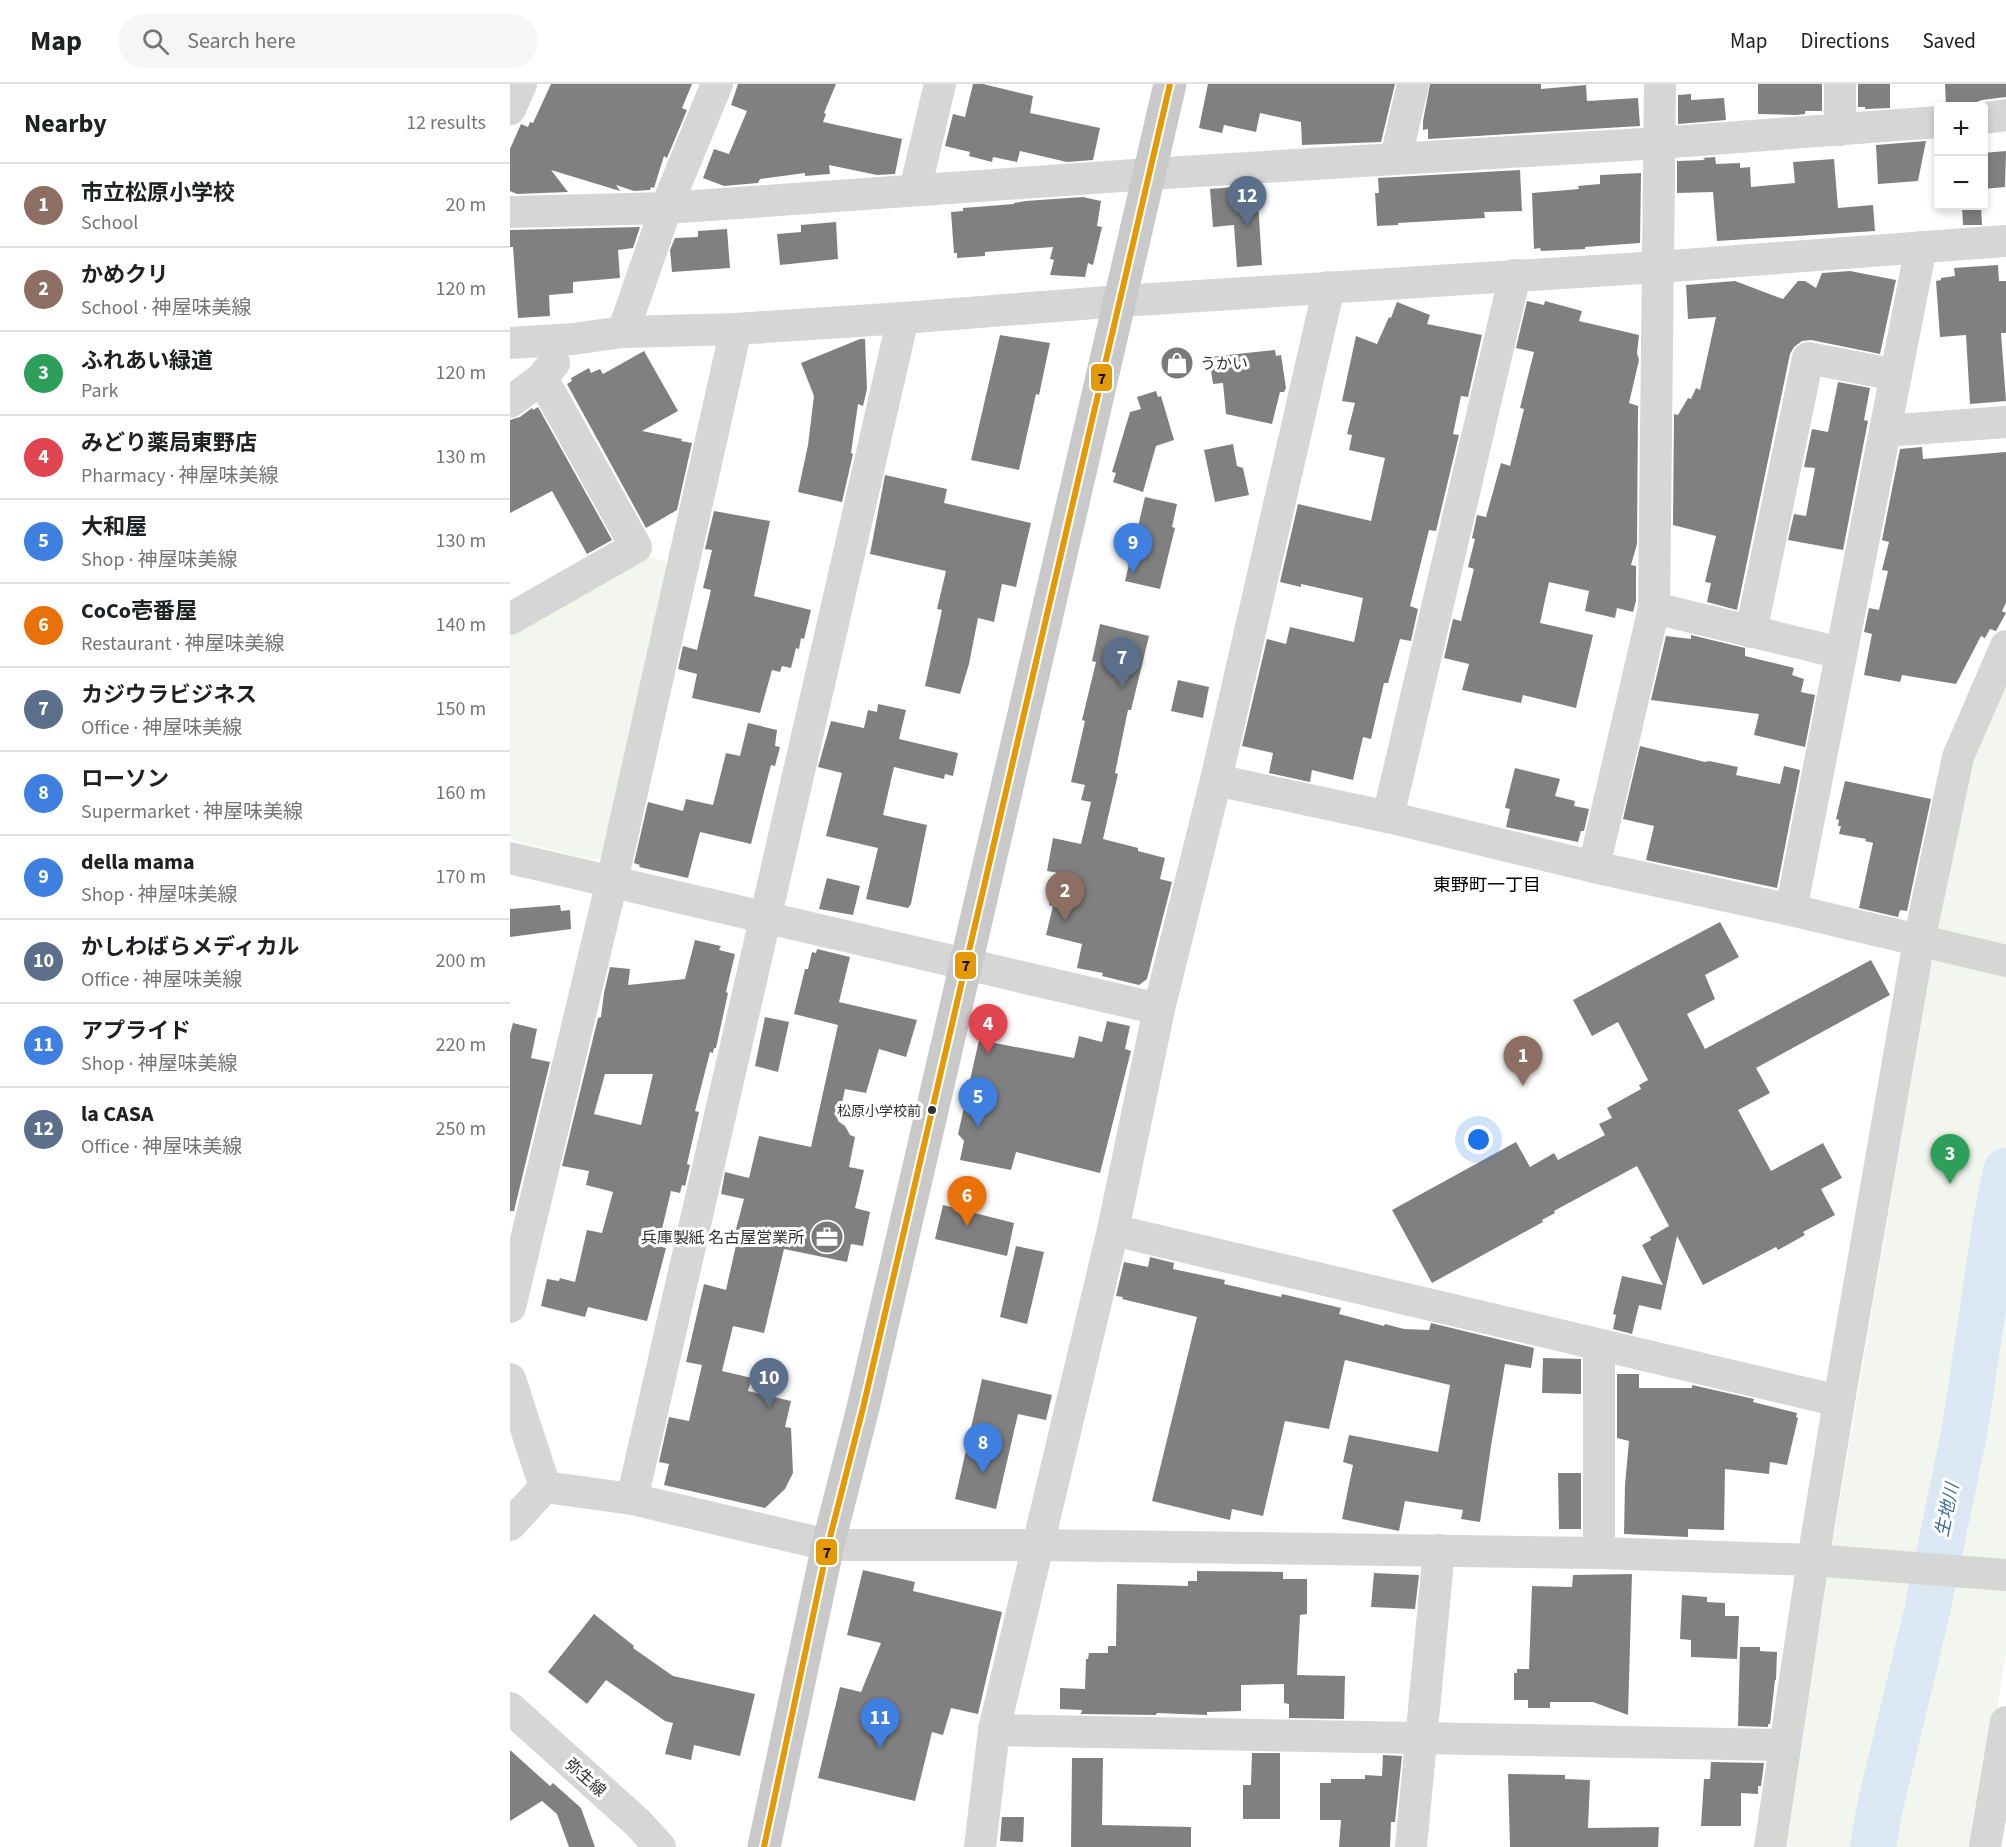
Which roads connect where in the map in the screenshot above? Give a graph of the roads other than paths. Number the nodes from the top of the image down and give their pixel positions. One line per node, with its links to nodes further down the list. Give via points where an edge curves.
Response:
1 (521, 84): 8 (street)
2 (717, 84): 17 (street)
3 (940, 84): 16 (street)
4 (1170, 84): 15 (main road)
5 (1413, 84): 14 (street)
6 (1660, 84): 13 (street)
7 (1840, 84): 12 (street)
8 (510, 109)
9 (2006, 116): 10 (street)
10 (1988, 117)
11 (1934, 122): 12 (street)
12 (1840, 130): 13 (street)
13 (1659, 143): 14 (street); 21 (street)
14 (1396, 158): 15 (street)
15 (1149, 174): 16 (street); 24 (main road)
16 (915, 190): 17 (street)
17 (666, 208): 18 (street); 27 (street)
18 (510, 212)
19 (2006, 242): 20 (street)
20 (1921, 247): 21 (street); 30 (street)
21 (1658, 267): 22 (street); 37 (street)
22 (1515, 275): 23 (street); 43 (street)
23 (1329, 287): 24 (street); 42 (street)
24 (1120, 301): 25 (street); 51 (main road)
25 (903, 318): 26 (street); 48 (street)
26 (736, 329): 27 (street); 36 (street)
27 (623, 332): 28 (street)
28 (573, 339): 29 (street); 31 (street)
29 (510, 343)
30 (1896, 375): 34 (street); 39 (street, via 1808,358)
31 (542, 378): 32 (street); 35 (street)
32 (510, 402)
33 (2006, 422): 34 (street)
34 (1885, 431): 41 (street)
35 (636, 547): 36 (street); 38 (street)
36 (684, 560): 46 (street)
37 (1654, 608): 39 (street); 45 (street)
38 (510, 619)
39 (1751, 632): 41 (street)
40 (2006, 646): 49 (street, via 1958,757)
41 (1841, 653): 47 (street)
42 (1216, 780): 43 (street); 52 (street)
43 (1388, 817): 45 (street)
44 (510, 858): 46 (street)
45 (1594, 867): 47 (street)
46 (612, 881): 48 (street); 54 (street)
47 (1791, 910): 49 (street)
48 (767, 916): 51 (street); 59 (street)
49 (1919, 941): 50 (street); 57 (street)
50 (2002, 960)
51 (966, 963): 52 (street); 61 (main road)
52 (1160, 1009): 53 (street)
53 (1113, 1230): 55 (street); 62 (street)
54 (510, 1307)
55 (1599, 1345): 57 (street); 64 (street)
56 (510, 1379): 58 (street)
57 (1839, 1401): 65 (street)
58 (545, 1487): 59 (street); 60 (street)
59 (632, 1499): 61 (street)
60 (510, 1525)
61 (828, 1545): 62 (street); 74 (main road)
62 (1037, 1545): 63 (street); 69 (street)
63 (1439, 1550): 64 (street); 70 (street)
64 (1599, 1553): 65 (street)
65 (1820, 1560): 66 (street); 71 (street)
66 (2006, 1575)
67 (510, 1708): 73 (street, 弥生線)
68 (2006, 1722): 72 (street)
69 (994, 1730): 70 (street); 75 (street)
70 (1421, 1739): 71 (street); 76 (street)
71 (1785, 1745): 77 (street)
72 (1994, 1828)
73 (660, 1847)
74 (764, 1847)
75 (980, 1847)
76 (1411, 1847)
77 (1770, 1847)

